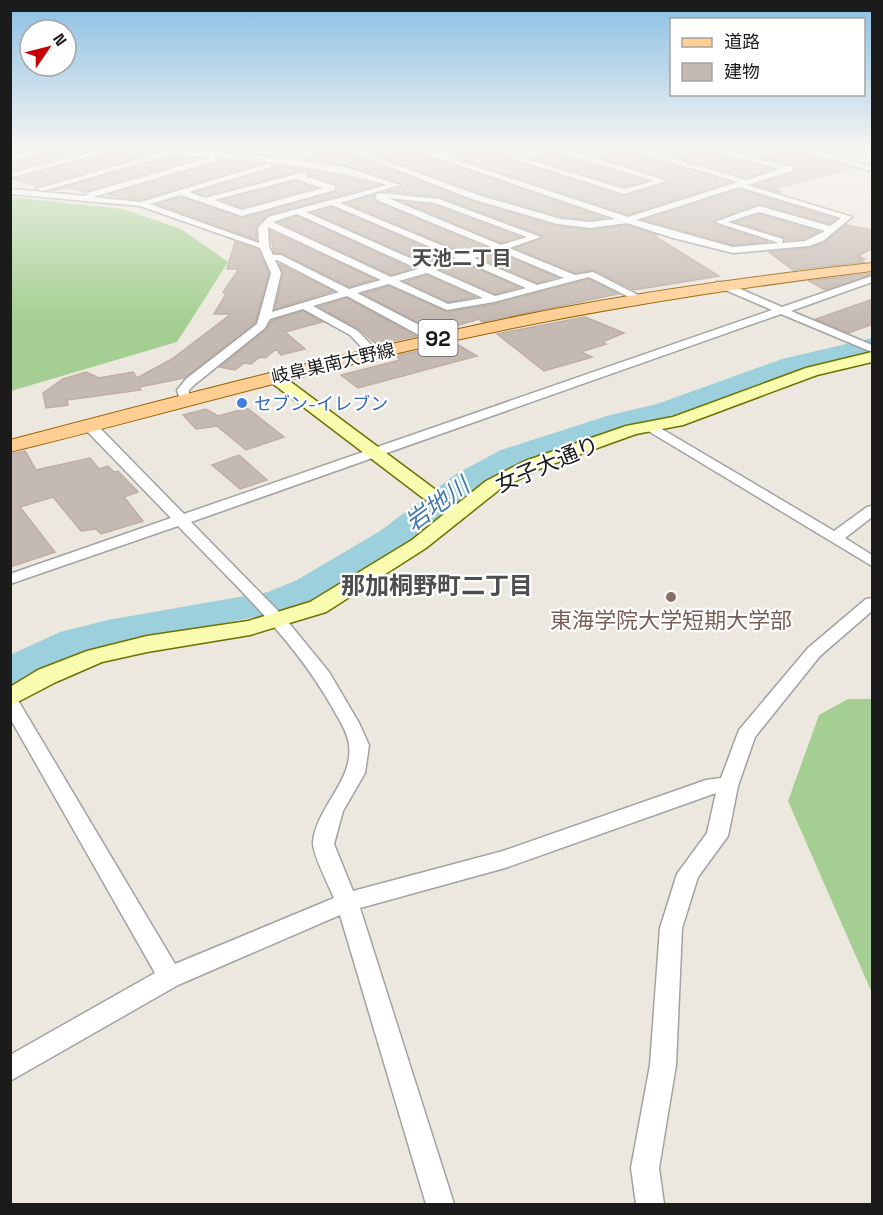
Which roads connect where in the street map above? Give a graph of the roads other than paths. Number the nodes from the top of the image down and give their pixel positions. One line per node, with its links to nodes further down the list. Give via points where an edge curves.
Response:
1 (143, 205): 19 (street)
2 (219, 205): 3 (street, via 242,213)
3 (272, 205)
4 (333, 205): 14 (street)
5 (338, 205): 22 (street)
6 (395, 205): 20 (street)
7 (446, 205): 20 (street, via 536,237)
8 (502, 205): 13 (street)
9 (525, 205): 13 (street)
10 (581, 205): 15 (street)
11 (676, 205): 15 (street)
12 (809, 205): 17 (street, via 848,217)
13 (513, 208): 15 (street, via 560,222 590,225)
14 (298, 212): 16 (street); 24 (street)
15 (627, 220): 18 (street, via 733,250)
16 (268, 223): 19 (street, via 262,228); 27 (street)
17 (833, 230): 18 (street, via 806,244); 18 (street, via 759,209 719,222)
18 (789, 245)
19 (264, 246): 21 (street)
20 (500, 247): 22 (street); 25 (street)
21 (270, 258): 30 (street, via 278,257); 35 (street, via 276,273)
22 (465, 258): 24 (street); 29 (street)
23 (873, 267): 28 (main road, 岐阜巣南大野線 / 92)
24 (428, 269): 27 (street); 32 (street)
25 (576, 279): 29 (street); 31 (street, via 590,274)
26 (873, 279): 34 (street)
27 (390, 280): 30 (street); 32 (street, via 447,307)
28 (720, 284): 31 (main road, 岐阜巣南大野線 / 92); 34 (street)
29 (536, 288): 32 (street)
30 (349, 293): 33 (street); 36 (street)
31 (639, 298): 36 (main road, 岐阜巣南大野線 / 92)
32 (494, 299)
33 (304, 306): 35 (street); 39 (street, via 354,333)
34 (780, 311): 38 (street); 45 (street)
35 (266, 317): 41 (street, via 261,326 190,382 183,390)
36 (434, 339): 39 (main road, 岐阜巣南大野線 / 92)
37 (873, 349): 38 (street)
38 (866, 350): 43 (street, 女子大通り, via 677,421)
39 (373, 353): 40 (main road, 岐阜巣南大野線 / 92)
40 (274, 376): 41 (main road, 岐阜巣南大野線 / 92); 45 (street)
41 (185, 400): 42 (main road, 岐阜巣南大野線 / 92)
42 (89, 425): 44 (main road, 岐阜巣南大野線 / 92); 48 (street)
43 (650, 426): 46 (street, 女子大通り, via 532,465); 49 (street)
44 (10, 446)
45 (373, 453): 46 (street); 48 (street)
46 (452, 510): 53 (street, 女子大通り, via 419,544 318,608)
47 (873, 510): 49 (street)
48 (181, 520): 51 (street); 53 (street)
49 (836, 537): 50 (street)
50 (873, 561)
51 (10, 579)
52 (873, 603): 55 (street, via 814,652 746,735)
53 (275, 617): 54 (street, 女子大通り, via 250,628 94,656 47,676); 56 (street, via 323,676 359,745 355,773 333,810 323,844)
54 (10, 700): 57 (street)
55 (728, 786): 56 (street, via 713,785 505,859); 60 (street, via 717,836 688,874 671,928 663,1065 645,1168)
56 (347, 902): 57 (street); 59 (street)
57 (170, 977): 58 (street)
58 (10, 1069)
59 (440, 1204)
60 (650, 1204)

